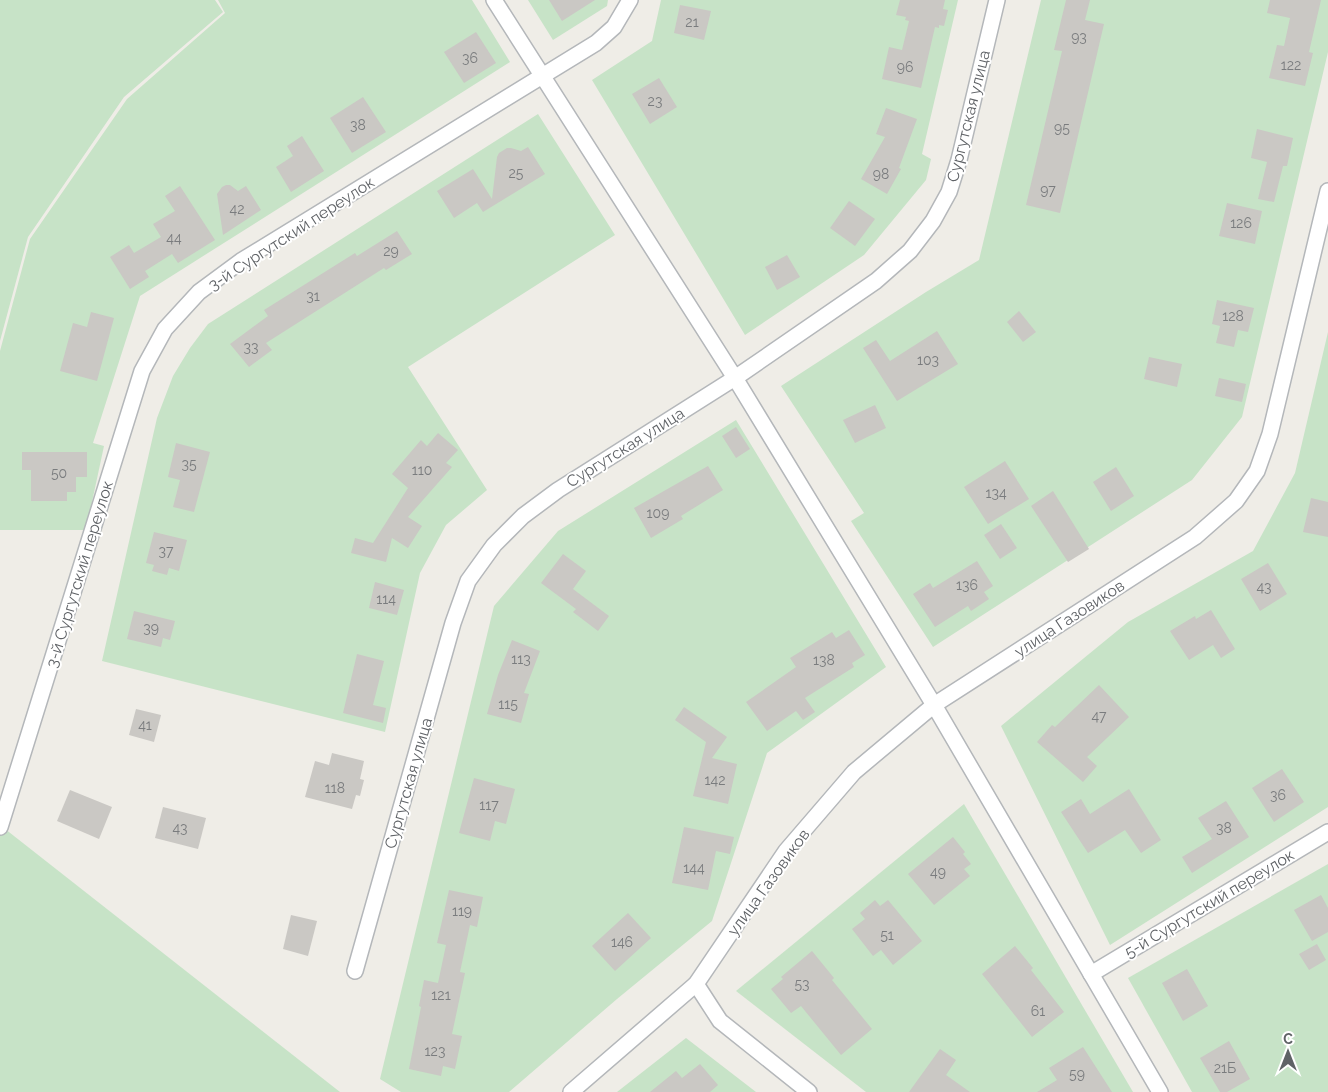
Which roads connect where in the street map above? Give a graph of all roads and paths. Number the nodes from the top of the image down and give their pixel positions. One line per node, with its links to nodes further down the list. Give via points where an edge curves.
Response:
1 (494, 0): 4 (street)
2 (630, 0): 4 (street, 3-й Сургутский переулок, via 614,27 596,43)
3 (997, 0): 6 (street, Сургутская улица, via 960,160 949,192 933,221 910,251 876,281)
4 (542, 77): 6 (street); 8 (street, 3-й Сургутский переулок, via 241,261 199,292 165,329 142,371)
5 (1328, 193): 7 (street, улица Газовиков, via 1270,434 1257,471 1236,501 1196,536)
6 (735, 378): 7 (street); 10 (street, Сургутская улица, via 522,516 494,545 468,581 452,623)
7 (934, 705): 11 (street); 12 (street, улица Газовиков, via 854,772 786,851)
8 (0, 827)
9 (1328, 832): 11 (street, 5-й Сургутский переулок)
10 (355, 971)
11 (1091, 974): 15 (street)
12 (696, 984): 13 (street, улица Газовиков); 14 (street, via 720,1021)
13 (571, 1092)
14 (809, 1092)
15 (1160, 1092)

